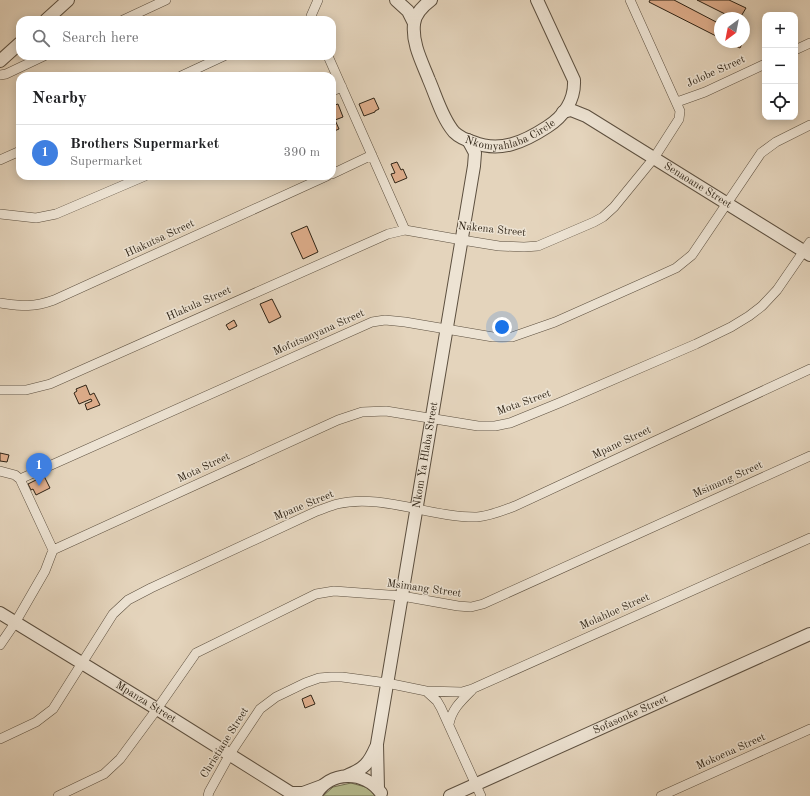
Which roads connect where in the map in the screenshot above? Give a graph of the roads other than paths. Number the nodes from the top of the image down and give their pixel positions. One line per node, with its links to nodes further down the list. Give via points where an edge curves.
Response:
1 (68, 0): 8 (street)
2 (166, 0): 9 (street)
3 (318, 0): 10 (street)
4 (537, 0): 26 (street, via 574,80)
5 (630, 0): 27 (street, Nakena Street)
6 (397, 1): 7 (street); 11 (street, via 408,11)
7 (427, 3): 11 (street)
8 (50, 16)
9 (132, 16)
10 (313, 16)
11 (414, 23): 31 (street, Nkomyahlaba Circle, via 417,50 441,108 454,132)
12 (810, 43): 14 (street)
13 (16, 47): 18 (street)
14 (798, 49)
15 (36, 60): 23 (street)
16 (215, 60): 20 (street)
17 (330, 60): 21 (street)
18 (0, 61)
19 (762, 65): 27 (street, Jolobe Street)
20 (190, 72)
21 (335, 72)
22 (336, 74): 24 (street)
23 (0, 75)
24 (342, 87): 25 (street); 34 (street)
25 (336, 89)
26 (573, 95): 28 (street, Nkomyahlaba Circle); 29 (street, Senaoane Street)
27 (677, 102): 35 (street, Nakena Street, via 679,120)
28 (563, 112): 29 (street, Senaoane Street, via 571,110); 32 (street, Nkomyahlaba Circle, via 550,125 528,139)
29 (586, 116): 35 (street, Senaoane Street)
30 (810, 125): 41 (street, Mofutsanyana Street, via 776,142 761,153)
31 (468, 140): 32 (street, Nkomyahlaba Circle); 37 (street, Nkom Ya Hlaba Street, via 475,153)
32 (495, 148): 37 (street)
33 (16, 153): 36 (street)
34 (372, 155): 38 (street); 43 (street)
35 (654, 158): 41 (street, Senaoane Street); 44 (street, Nakena Street, via 603,217 538,246 499,246)
36 (0, 160)
37 (474, 166): 44 (street, Nkom Ya Hlaba Street)
38 (336, 172)
39 (136, 180): 42 (street, via 56,214 36,218)
40 (318, 180): 46 (street, Hlakutsa Street, via 54,300 31,306)
41 (726, 203): 45 (street, Senaoane Street); 47 (street, Mofutsanyana Street, via 692,255 676,268 654,278 512,338 492,337)
42 (0, 214)
43 (405, 230): 44 (street, Nakena Street); 49 (street, Hlakula Street, via 376,239 50,384 26,390)
44 (462, 240): 47 (street, Nkom Ya Hlaba Street)
45 (808, 250): 50 (street, Mota Street, via 762,306 732,327 696,344 510,423 478,426)
46 (0, 303)
47 (447, 328): 50 (street, Nkom Ya Hlaba Street); 53 (street, Mofutsanyana Street, via 385,320 372,322)
48 (810, 369): 54 (street, Mpane Street, via 496,514 478,517 458,516)
49 (0, 390)
50 (432, 419): 54 (street, Nkom Ya Hlaba Street); 56 (street, Mota Street, via 386,411 362,412 338,420)
51 (810, 456): 57 (street, Msimang Street, via 483,604 471,607 458,606)
52 (0, 471): 53 (street, via 14,475)
53 (20, 480): 56 (street)
54 (417, 509): 57 (street, Nkom Ya Hlaba Street); 62 (street, Mpane Street, via 374,502 337,504 151,588 128,600 112,614)
55 (810, 538): 64 (street, Molahloe Street)
56 (53, 550): 59 (street, via 45,571)
57 (402, 596): 63 (street, Nkom Ya Hlaba Street); 66 (street, Msimang Street, via 334,591 316,594 196,653)
58 (0, 613): 59 (street, Mpanza Street)
59 (15, 623): 61 (street); 62 (street, Mpanza Street)
60 (810, 634): 73 (street, Sofasonke Street)
61 (0, 645)
62 (83, 664): 66 (street, Mpanza Street); 69 (street, Mpane Street, via 53,709 36,722)
63 (387, 683): 65 (street, Christiane Street); 70 (street, Nkom Ya Hlaba Street); 71 (street, Christiane Street, via 331,677 319,678 289,690 260,709)
64 (472, 689): 65 (street, Molahloe Street, via 462,692); 67 (street, via 454,708)
65 (426, 691): 67 (street, via 437,701)
66 (157, 709): 71 (street, Mpanza Street); 77 (street, Msimang Street, via 130,748 111,768 93,780)
67 (449, 724): 73 (street)
68 (810, 730): 81 (street, Mokoena Street)
69 (0, 739)
70 (377, 744): 72 (street, Nkom Ya Hlaba Street, via 370,760 358,771); 75 (street, Nkom Ya Hlaba Street)
71 (230, 754): 76 (street, Mpanza Street); 78 (street, Christiane Street)
72 (347, 776): 74 (street, Nkom Ya Hlaba Street, via 336,777); 75 (street, via 366,780)
73 (475, 785): 79 (street, Sofasonke Street); 80 (street)
74 (319, 791): 76 (street, Mpanza Street)
75 (380, 793)
76 (292, 795)
77 (58, 796)
78 (208, 796)
79 (450, 796)
80 (481, 796)
81 (661, 796)

